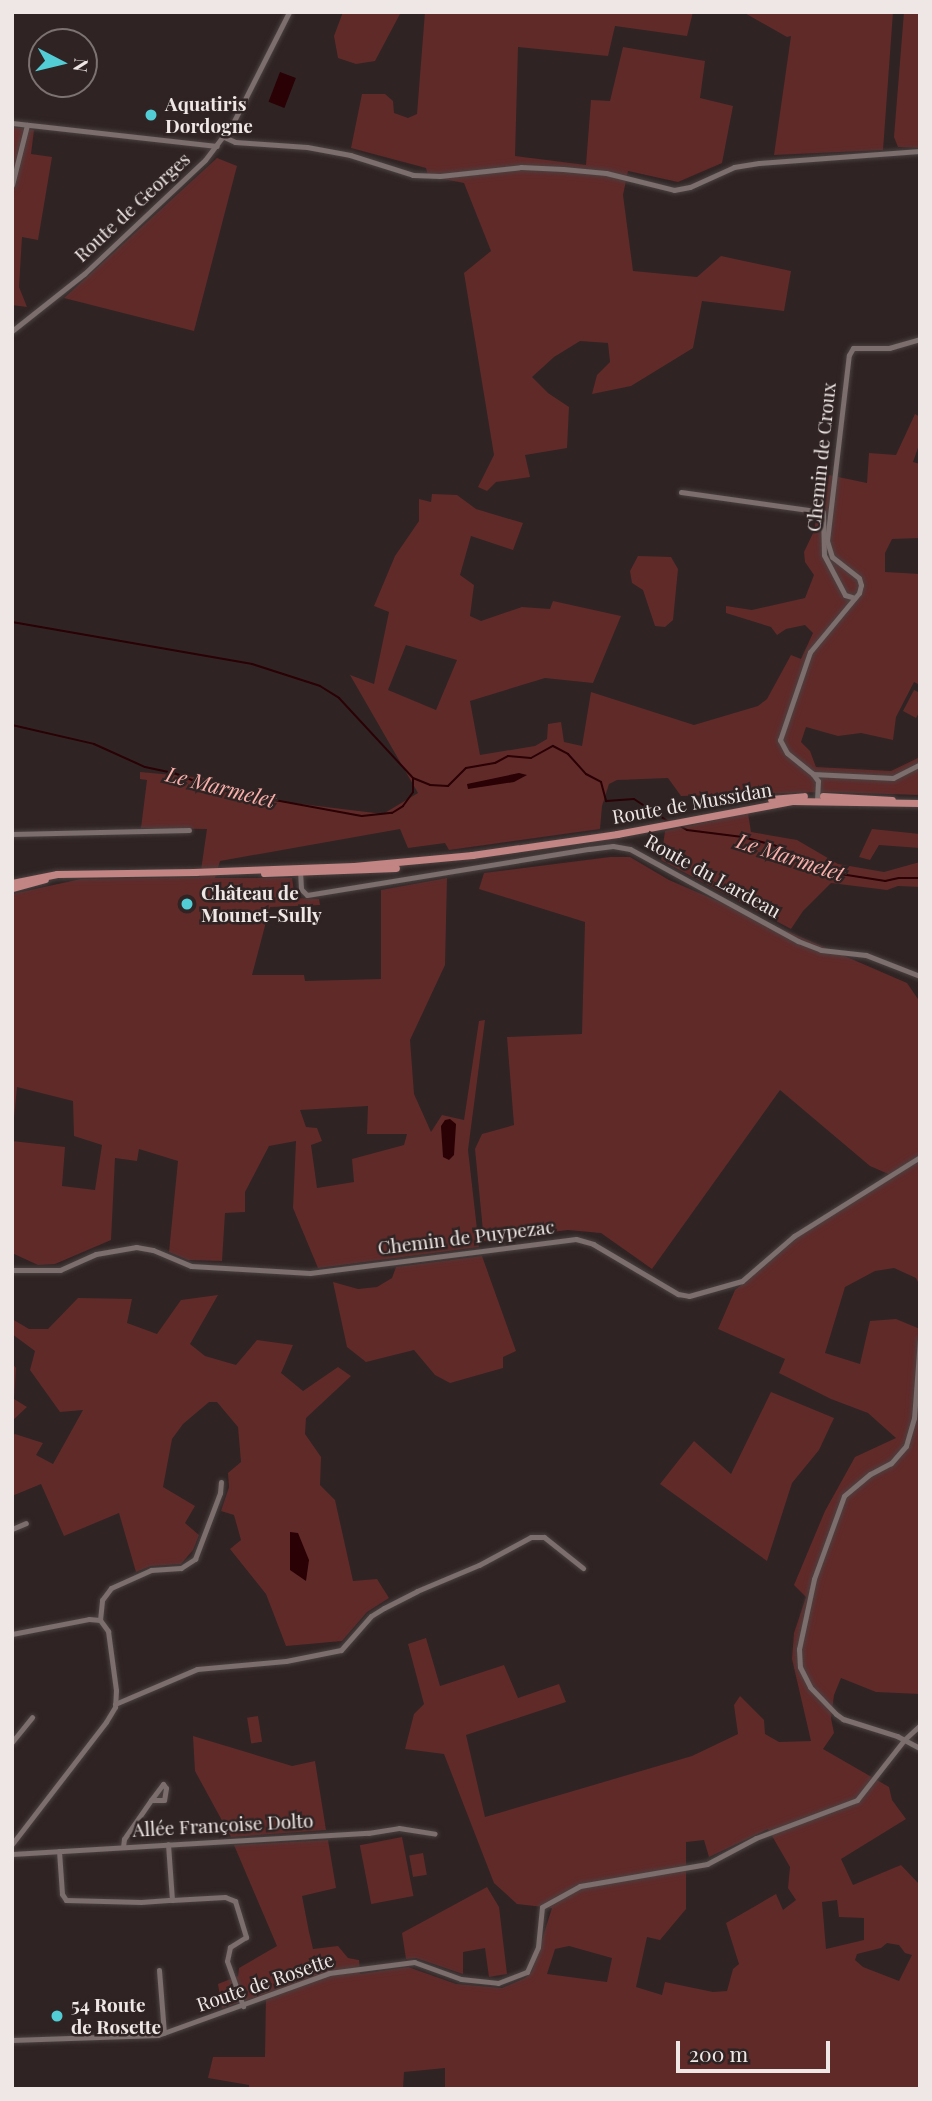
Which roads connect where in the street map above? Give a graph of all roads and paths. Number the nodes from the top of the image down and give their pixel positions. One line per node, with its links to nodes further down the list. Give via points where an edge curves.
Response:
1 (289, 12): 4 (street, Route de Georges)
2 (12, 123): 3 (street)
3 (27, 125): 5 (street); 7 (street)
4 (224, 136): 5 (street, Route de Georges); 6 (street, via 235,142 350,155 413,175 521,167 563,169 606,173 674,190 734,167 759,163)
5 (217, 146): 8 (street, Route de Georges, via 84,274)
6 (920, 151)
7 (12, 185)
8 (12, 331)
9 (920, 339): 11 (street, Chemin de Croux, via 889,348 853,348 849,355 827,541 832,557 859,578)
10 (681, 492): 11 (street, via 823,512 824,555 845,595)
11 (855, 598): 13 (street, via 810,652 780,740 787,753)
12 (920, 764): 13 (street, via 893,778)
13 (813, 774): 14 (street, via 818,781)
14 (817, 798): 15 (main road, Route de Mussidan); 16 (main road, Route de Mussidan); 16 (main road, Route de Mussidan, via 768,800)
15 (919, 803)
16 (678, 822): 19 (main road, Route de Mussidan, via 472,855)
17 (189, 830): 18 (street)
18 (12, 834)
19 (300, 870): 20 (main road, Route de Mussidan, via 85,873); 21 (street, Route du Lardeau, via 301,889 307,895 613,846 630,849 798,941 821,950 866,955)
20 (12, 886)
21 (920, 976)
22 (920, 1157): 23 (street, Chemin de Puypezac, via 794,1237 742,1281 689,1296 576,1239 310,1273 191,1266 136,1247 96,1254 60,1270)
23 (12, 1270)
24 (920, 1339): 34 (street, via 914,1418 906,1446 891,1463 844,1496 814,1579 799,1649 800,1667 810,1687 836,1714)
25 (221, 1482): 29 (street, via 195,1559 181,1568 151,1570 111,1588 102,1600)
26 (26, 1523): 27 (street)
27 (12, 1529)
28 (583, 1568): 31 (street, via 544,1537 531,1537 384,1608 341,1650 286,1661 197,1669)
29 (100, 1620): 30 (street); 31 (street, via 108,1631)
30 (12, 1634)
31 (116, 1704): 39 (street)
32 (32, 1717): 35 (street)
33 (920, 1726): 34 (street, Route de Rosette)
34 (904, 1740): 36 (street); 46 (street, Route de Rosette, via 857,1800 756,1838 706,1864 580,1886 542,1907 538,1947 527,1972 498,1983 461,1979 414,1962 329,1973)
35 (12, 1742)
36 (920, 1748)
37 (151, 1800): 41 (street)
38 (435, 1834): 40 (street, Allée Françoise Dolto, via 399,1828)
39 (12, 1844)
40 (168, 1844): 41 (street, Allée Françoise Dolto); 44 (street)
41 (123, 1847): 42 (street, Allée Françoise Dolto)
42 (59, 1851): 43 (street, Allée Françoise Dolto); 44 (street, via 62,1894 69,1902)
43 (12, 1854)
44 (172, 1900): 46 (street, via 225,1897 235,1901 246,1937 230,1947 227,1961)
45 (159, 1970): 47 (street)
46 (243, 2006): 47 (street, Route de Rosette)
47 (164, 2033): 48 (street, Route de Rosette)
48 (12, 2040)

